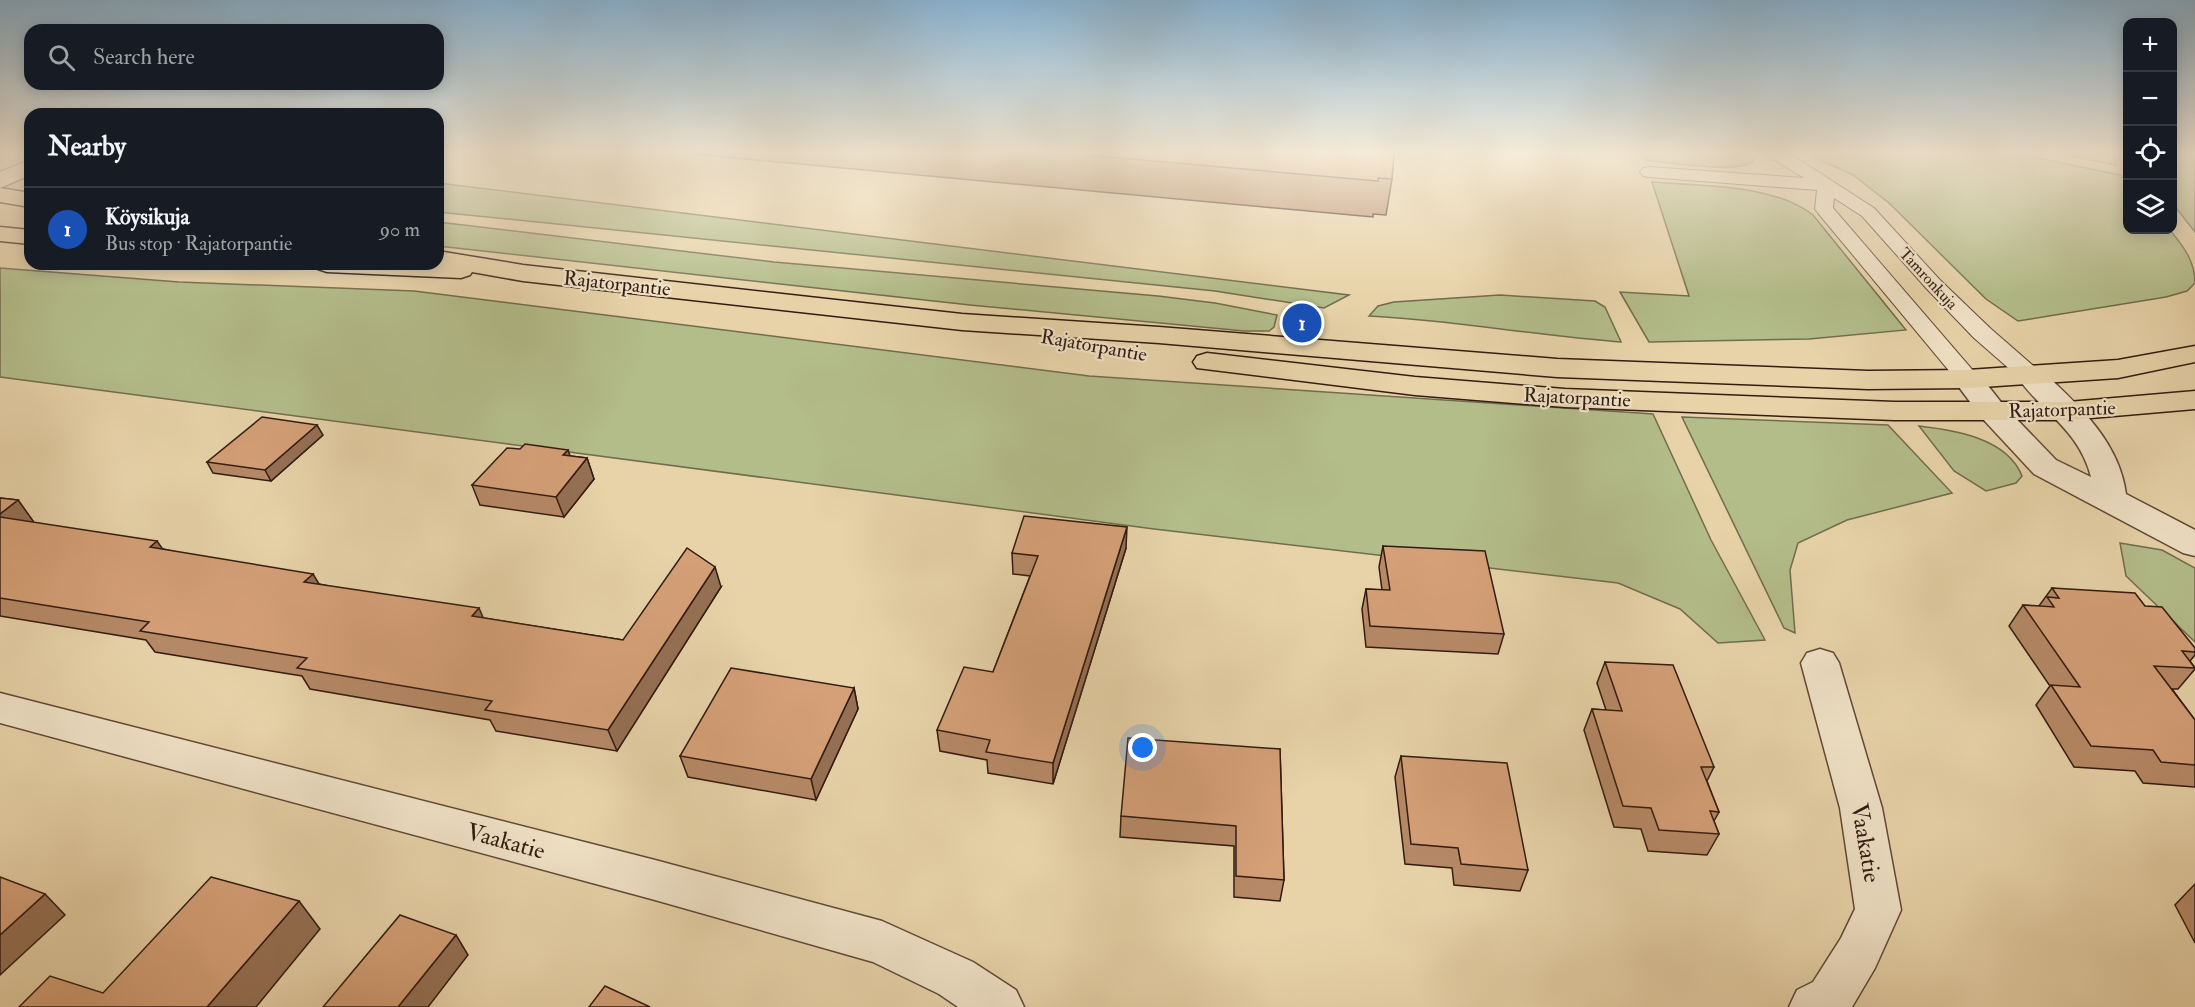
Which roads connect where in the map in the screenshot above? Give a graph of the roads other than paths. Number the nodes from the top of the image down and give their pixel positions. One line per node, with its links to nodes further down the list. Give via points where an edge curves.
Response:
1 (1825, 200): 11 (lane, Tamronkuja, via 1824,209)
2 (1849, 200): 10 (lane, Tamronkuja, via 1868,212 1933,284)
3 (0, 234): 4 (main road)
4 (24, 236)
5 (444, 260): 7 (main road, Rajatorpantie)
6 (444, 269): 7 (main road, Rajatorpantie)
7 (523, 273): 8 (main road, Rajatorpantie)
8 (962, 322): 11 (main road, Rajatorpantie, via 1557,368 1868,380); 14 (main road, Rajatorpantie, via 1140,354 1415,386 1565,398)
9 (2195, 354): 10 (main road, Rajatorpantie, via 2118,369)
10 (2029, 374): 11 (main road, Rajatorpantie); 13 (street)
11 (1968, 379): 14 (street)
12 (2195, 400): 13 (main road, Rajatorpantie)
13 (2068, 411): 14 (main road, Rajatorpantie); 15 (street, via 2105,470)
14 (1993, 412): 15 (street, via 2045,467)
15 (2110, 499): 16 (street)
16 (2195, 545)
17 (1820, 663): 20 (street, Vaakatie, via 1861,808 1878,910 1858,953 1830,998)
18 (0, 708): 19 (street, Vaakatie, via 882,943 956,978)
19 (999, 1007)
20 (1814, 1007)

